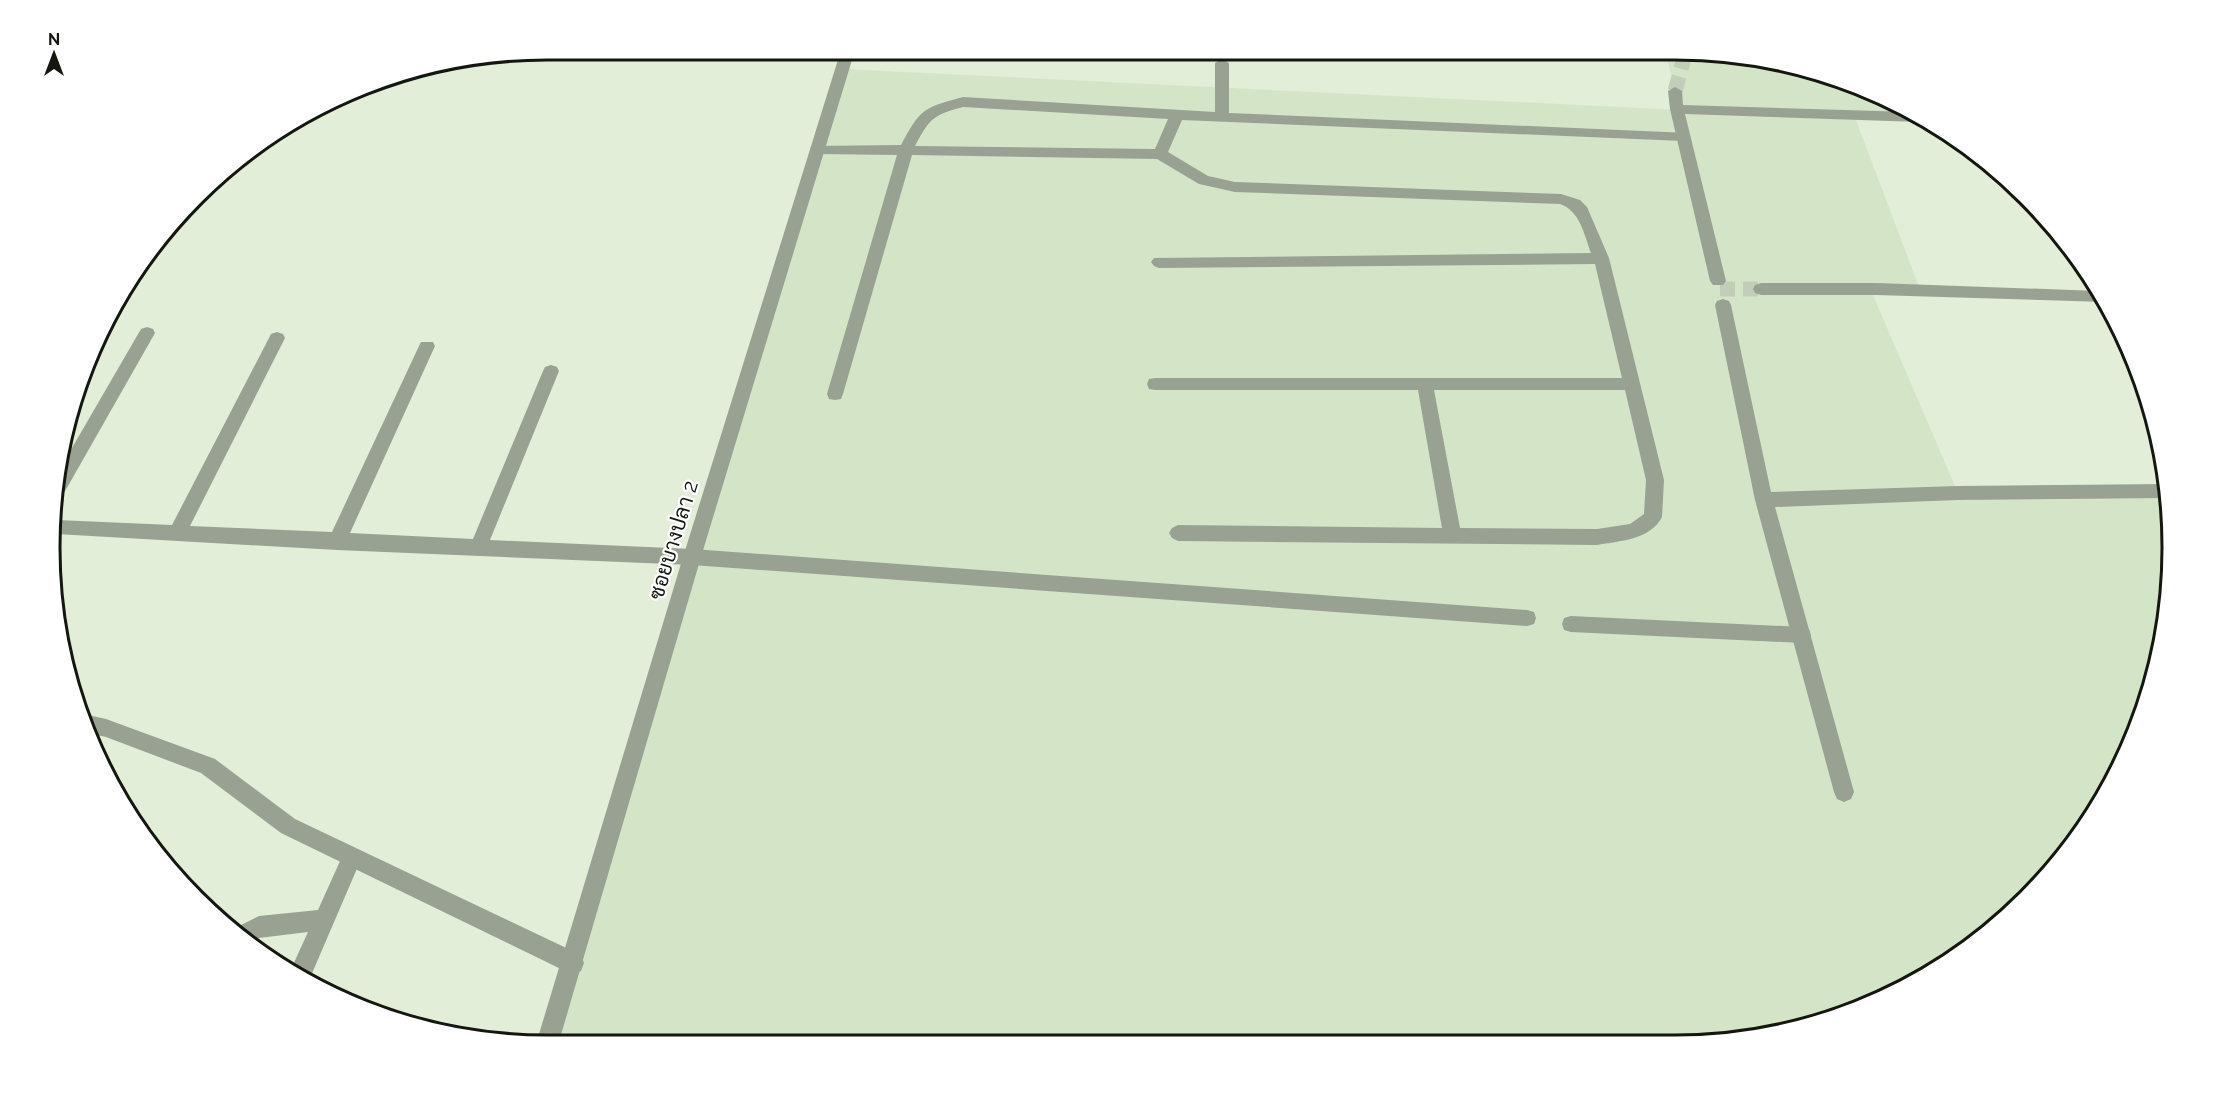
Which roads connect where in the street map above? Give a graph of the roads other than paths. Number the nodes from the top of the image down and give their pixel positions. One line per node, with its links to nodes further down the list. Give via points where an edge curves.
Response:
1 (845, 60): 9 (street, ซอยบางปลา 2)
2 (1222, 63): 7 (street)
3 (1675, 91): 4 (street)
4 (1677, 110): 6 (street); 8 (street)
5 (1177, 115): 7 (street); 10 (street, via 963,102 933,110 919,124); 11 (street)
6 (1902, 116)
7 (1222, 117): 8 (street)
8 (1683, 136): 14 (street)
9 (817, 149): 10 (street); 35 (street, ซอยบางปลา 2)
10 (906, 150): 11 (street); 25 (street)
11 (1160, 154): 12 (street, via 1204,180 1235,187 1561,199 1582,211)
12 (1601, 258): 13 (street); 24 (street)
13 (1159, 262)
14 (1718, 281)
15 (1761, 289): 16 (street)
16 (2092, 297)
17 (1723, 305): 28 (street)
18 (147, 333): 26 (street)
19 (277, 338): 30 (street)
20 (428, 346): 33 (street)
21 (551, 371): 34 (street)
22 (1155, 384): 23 (street)
23 (1425, 384): 24 (street); 32 (street)
24 (1631, 384): 32 (street, via 1655,480 1653,517 1634,531 1597,537)
25 (835, 394)
26 (65, 475)
27 (2159, 491): 28 (street)
28 (1764, 500): 38 (street)
29 (61, 527): 30 (street)
30 (177, 533): 33 (street)
31 (1178, 533): 32 (street)
32 (1452, 536)
33 (337, 542): 34 (street)
34 (478, 548): 35 (street)
35 (692, 556): 36 (street); 44 (street, ซอยบางปลา 2)
36 (1527, 618)
37 (1570, 624): 38 (street)
38 (1802, 635): 40 (street)
39 (94, 725): 41 (street, via 208,766 288,826)
40 (1844, 792)
41 (352, 857): 42 (street); 44 (street)
42 (324, 920): 43 (street); 45 (street)
43 (248, 932)
44 (573, 963): 46 (street, ซอยบางปลา 2)
45 (303, 969)
46 (550, 1035)

